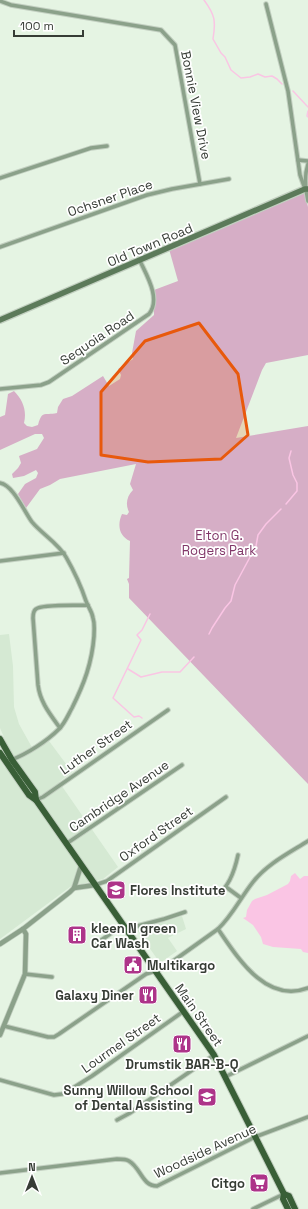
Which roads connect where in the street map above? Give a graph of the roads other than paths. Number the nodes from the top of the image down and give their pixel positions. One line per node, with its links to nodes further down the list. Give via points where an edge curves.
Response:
1 (0, 1): 9 (street, Bonnie View Drive, via 162,30 174,45)
2 (266, 4): 4 (street, via 288,91)
3 (107, 146): 7 (street, via 92,148)
4 (298, 160): 5 (street); 10 (street, via 302,181)
5 (308, 161)
6 (308, 164): 10 (street, via 305,175)
7 (0, 178)
8 (229, 179): 9 (street, Ochsner Place)
9 (200, 184): 12 (street, Ochsner Place, via 147,195)
10 (307, 189): 11 (street); 13 (main road, Old Town Road)
11 (308, 200)
12 (0, 247)
13 (140, 261): 14 (main road, Old Town Road); 15 (street, Sequoia Road, via 154,299 153,310 149,314 49,382)
14 (0, 320)
15 (0, 389)
16 (0, 482): 17 (street, via 8,486 33,523)
17 (64, 553): 18 (street); 19 (street)
18 (0, 561)
19 (88, 605): 21 (street, via 94,624 91,662 82,689); 21 (street, via 44,607 34,610 39,690 42,701)
20 (168, 710): 27 (street, Luther Street)
21 (60, 728): 24 (street, via 39,744)
22 (0, 738): 24 (main road, Main Street)
23 (0, 753): 24 (main road, Main Street)
24 (9, 761): 27 (main road, Main Street, via 34,792)
25 (182, 765): 29 (street, Cambridge Avenue)
26 (226, 797): 32 (street, Oxford Street, via 107,881)
27 (36, 800): 29 (main road, Main Street)
28 (308, 841): 36 (street, via 268,866)
29 (66, 844): 31 (main road, Main Street)
30 (238, 855): 33 (street)
31 (82, 866): 32 (main road, Main Street); 34 (street)
32 (96, 885): 34 (street); 38 (main road, Main Street)
33 (226, 887): 35 (street); 36 (street)
34 (74, 888): 39 (street)
35 (218, 894)
36 (241, 898): 40 (street)
37 (185, 912): 38 (street)
38 (124, 927): 41 (street); 43 (main road, Main Street)
39 (23, 929): 42 (street); 44 (street, via 26,934)
40 (218, 929): 43 (street, via 162,969); 46 (street, via 248,970 261,981 288,992)
41 (97, 943)
42 (0, 944)
43 (155, 971): 47 (main road, Main Street); 48 (street, via 146,974 54,1037 44,1037)
44 (25, 974): 45 (street); 48 (street)
45 (52, 977)
46 (308, 988)
47 (184, 1012): 51 (main road, Main Street); 53 (street, Lourmel Street, via 62,1094 54,1095)
48 (4, 1026): 49 (street)
49 (0, 1034)
50 (308, 1036): 52 (street)
51 (214, 1055): 52 (main road, Main Street); 55 (street)
52 (225, 1077): 56 (main road, Main Street)
53 (0, 1080)
54 (308, 1116): 56 (street, Woodside Avenue)
55 (117, 1120)
56 (255, 1137): 57 (street, Woodside Avenue, via 157,1186 148,1184 130,1162 117,1159); 58 (main road, Main Street)
57 (0, 1173)
58 (284, 1194): 59 (street); 60 (main road, Main Street, via 283,1200); 61 (main road, Main Street, via 288,1196)
59 (253, 1209)
60 (288, 1209)
61 (295, 1209)

